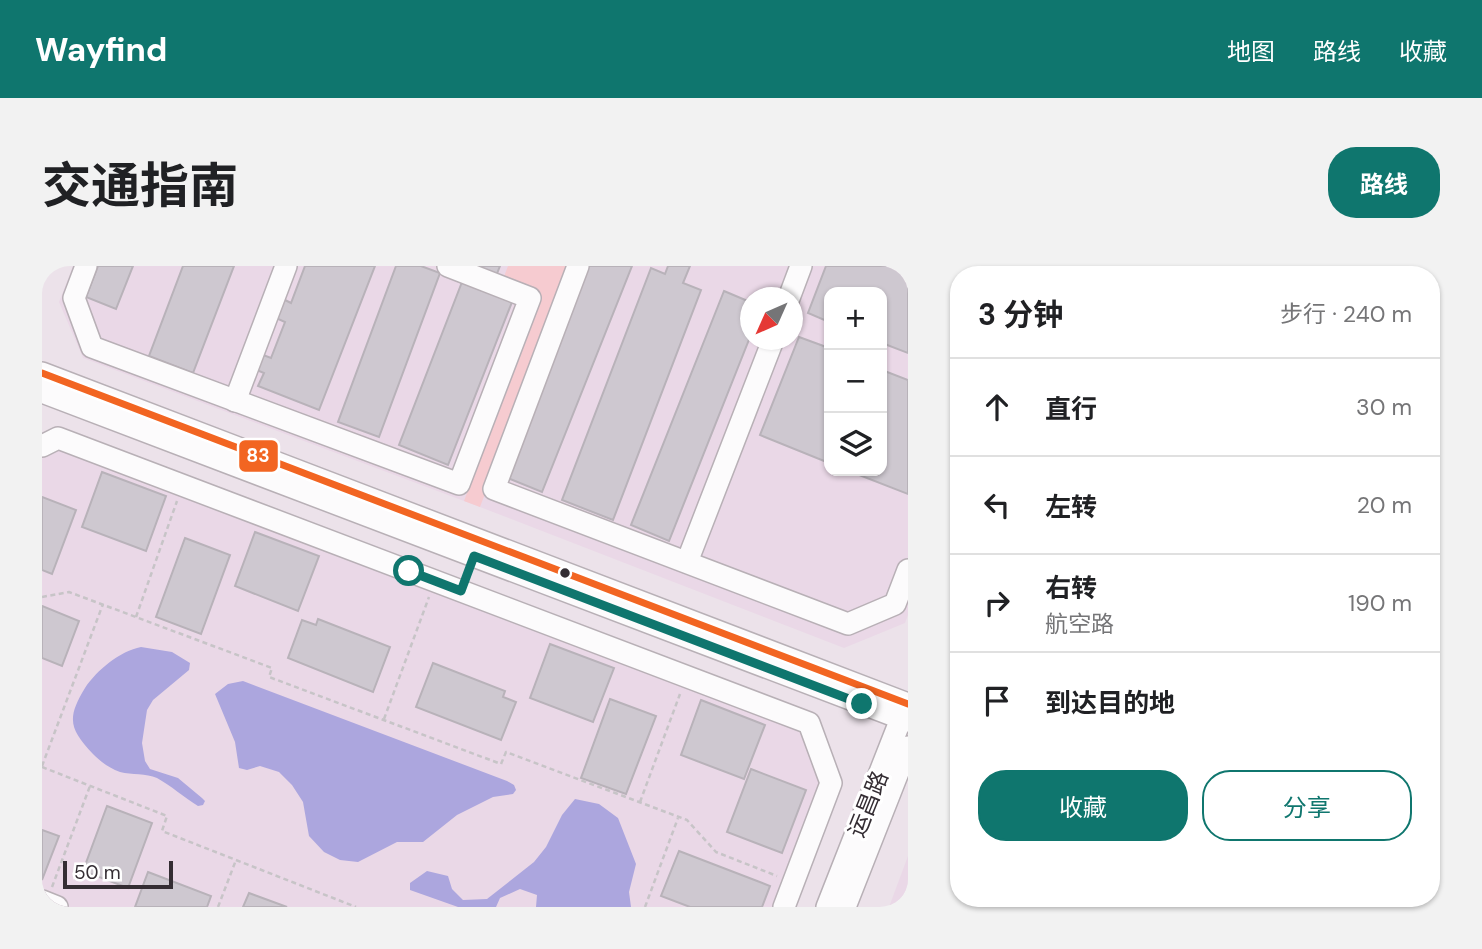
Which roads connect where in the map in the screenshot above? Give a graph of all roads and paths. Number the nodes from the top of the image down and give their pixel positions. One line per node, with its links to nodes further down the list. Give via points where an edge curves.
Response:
1 (86, 266): 10 (street, via 74,298 92,347)
2 (285, 266): 10 (street)
3 (448, 266): 10 (street, via 530,298 459,484)
4 (578, 266): 15 (street, via 494,489)
5 (801, 266): 6 (street)
6 (793, 287)
7 (769, 350): 15 (street)
8 (42, 373): 24 (street)
9 (42, 392): 13 (street)
10 (235, 401)
11 (42, 446): 12 (street, via 58,438)
12 (183, 486): 17 (street); 22 (path)
13 (421, 536): 14 (street); 17 (street)
14 (474, 556): 19 (street); 24 (street)
15 (687, 562): 16 (street, via 848,624 895,604)
16 (908, 570)
17 (409, 571): 18 (street)
18 (435, 581): 19 (street); 25 (path)
19 (461, 591): 23 (street)
20 (42, 597): 21 (path, via 69,592)
21 (103, 604): 22 (path); 27 (path)
22 (136, 617): 25 (path, via 272,668 269,677)
23 (686, 676): 30 (path); 33 (street, via 809,723 831,783)
24 (906, 710): 39 (street, 运昌路)
25 (383, 720): 30 (path, via 501,764 506,752)
26 (908, 747): 40 (street, 运昌路)
27 (42, 766): 29 (path)
28 (819, 784): 33 (street, via 795,848)
29 (90, 786): 32 (path, via 167,816 162,831); 34 (path)
30 (640, 802): 31 (path)
31 (678, 817): 33 (path, via 687,820 716,852); 37 (path)
32 (236, 860): 35 (path); 36 (path)
33 (795, 879): 38 (street)
34 (48, 904)
35 (218, 907)
36 (356, 907)
37 (645, 907)
38 (784, 907)
39 (827, 907)
40 (845, 907)

